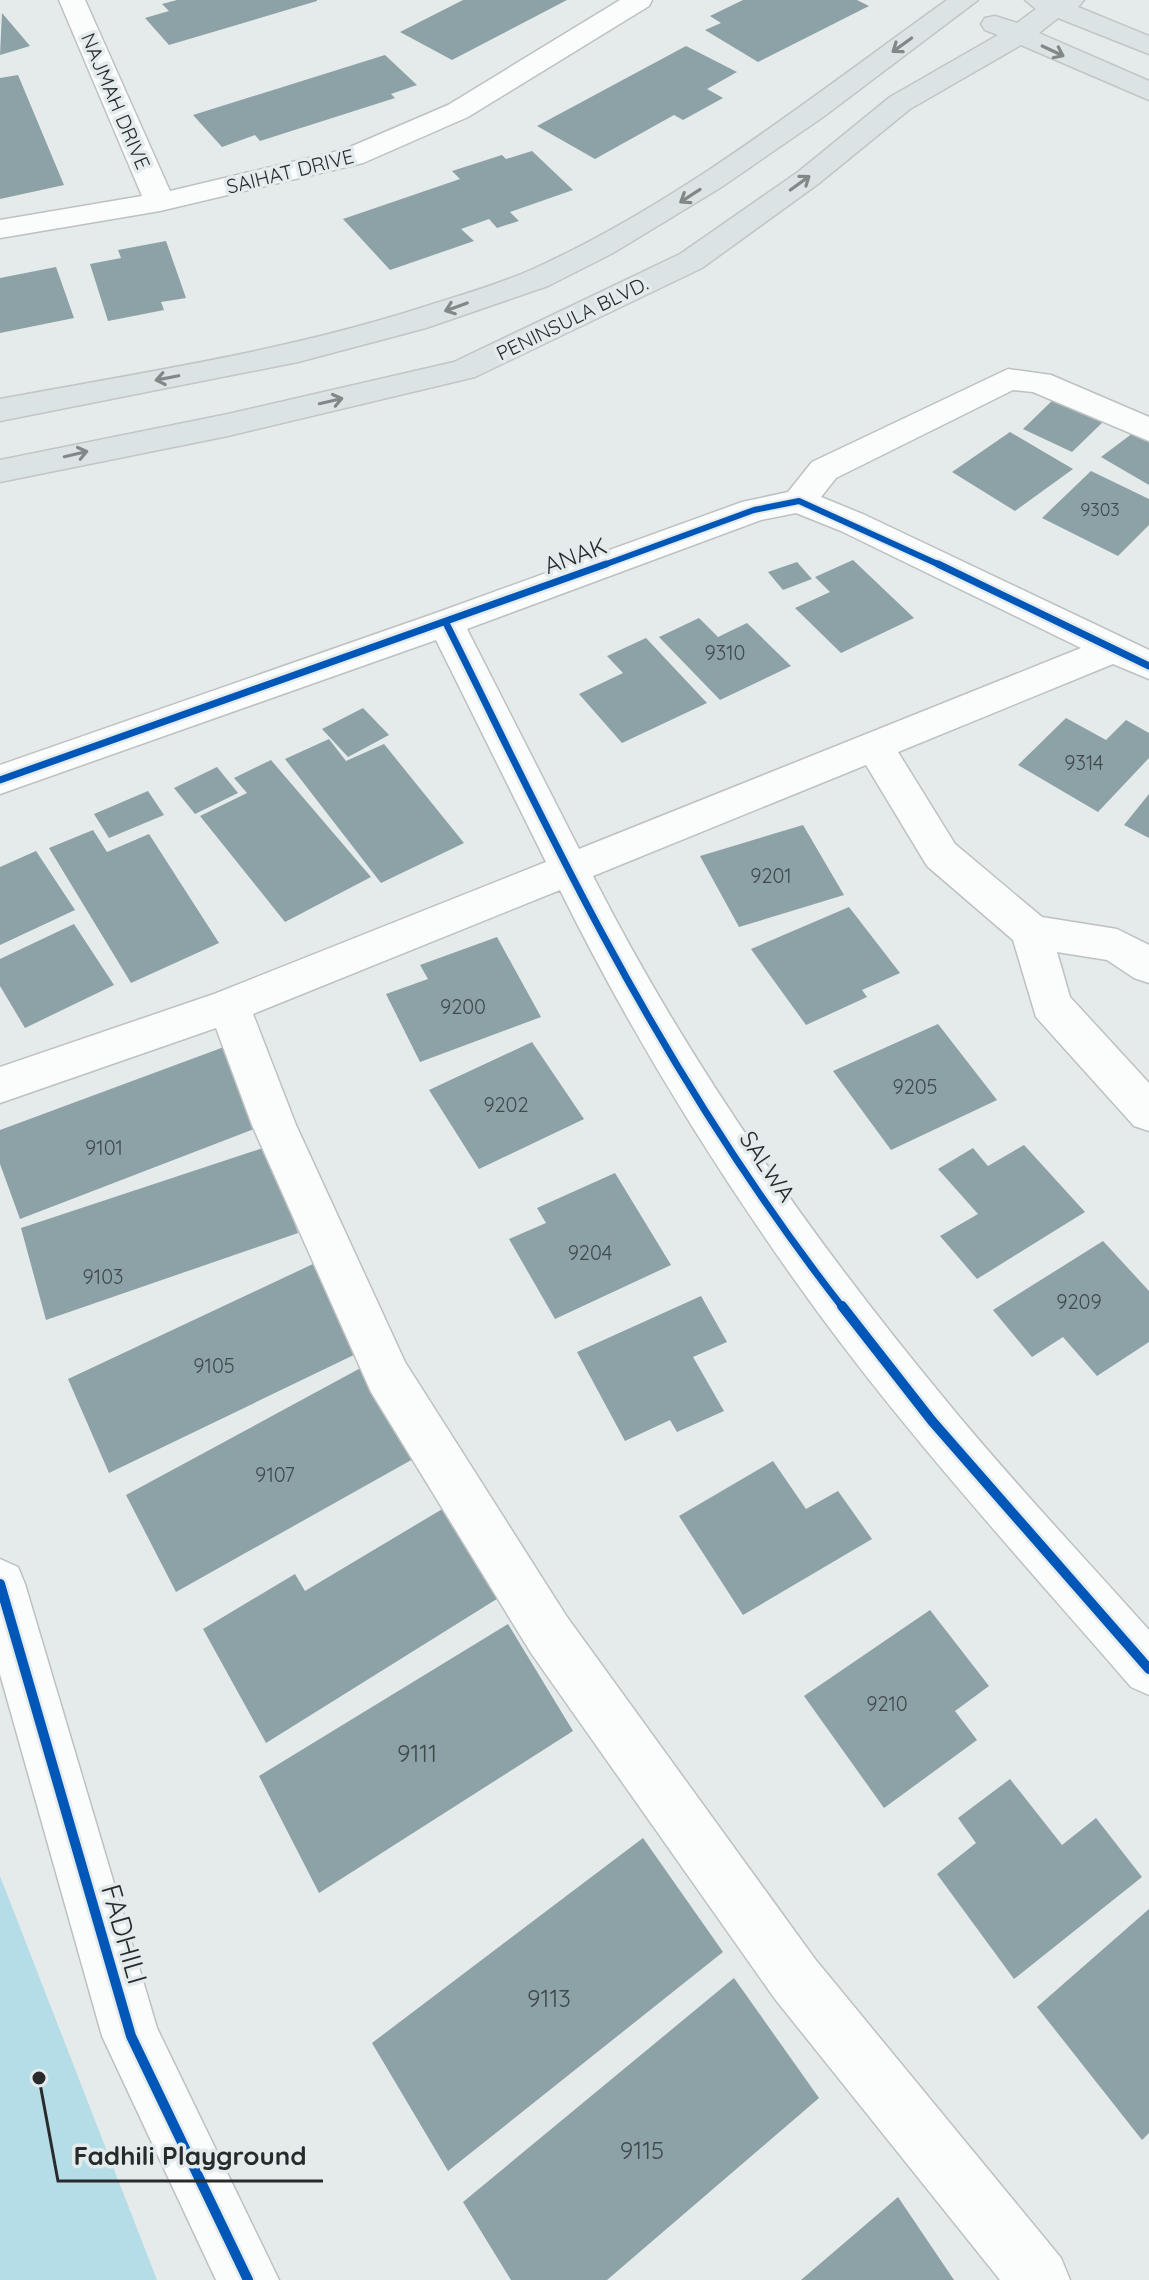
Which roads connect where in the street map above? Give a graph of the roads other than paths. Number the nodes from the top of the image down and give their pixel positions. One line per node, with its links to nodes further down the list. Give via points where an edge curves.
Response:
1 (72, 0): 8 (street, NAJMAH DRIVE)
2 (639, 0): 8 (street, SAIHAT DRIVE, via 458,111 353,157)
3 (1055, 2): 5 (main road, PENINSULA BLVD.); 6 (main road)
4 (961, 3): 5 (main road); 10 (main road, one-way to 10, via 713,181 649,222 543,276 401,327 244,364)
5 (1019, 35): 7 (main road, one-way to 7); 12 (main road, PENINSULA BLVD., one-way to 5, via 464,370 691,261 808,178 900,103)
6 (1149, 46)
7 (1149, 91)
8 (160, 202): 9 (street, SAIHAT DRIVE)
9 (0, 229)
10 (0, 410)
11 (1149, 430): 13 (street, via 1039,382 1008,379 824,470)
12 (0, 471)
13 (799, 501): 14 (street, ANAK, via 754,510); 15 (street)
14 (446, 623): 18 (street, ANAK); 19 (street, SALWA)
15 (1113, 650): 16 (street); 17 (street)
16 (1149, 666)
17 (876, 745): 19 (street); 20 (street, via 941,855)
18 (0, 780)
19 (570, 868): 22 (street); 26 (street, SALWA, via 642,1006 813,1269 932,1421)
20 (1031, 932): 21 (street, via 1117,945); 24 (street, via 1051,1005)
21 (1149, 966)
22 (229, 1006): 23 (street); 28 (street, via 274,1125 388,1377 549,1635 795,1979)
23 (0, 1085)
24 (1149, 1113)
25 (0, 1584): 27 (street, FADHILI, via 131,2036)
26 (1149, 1669)
27 (248, 2280)
28 (1039, 2280)

